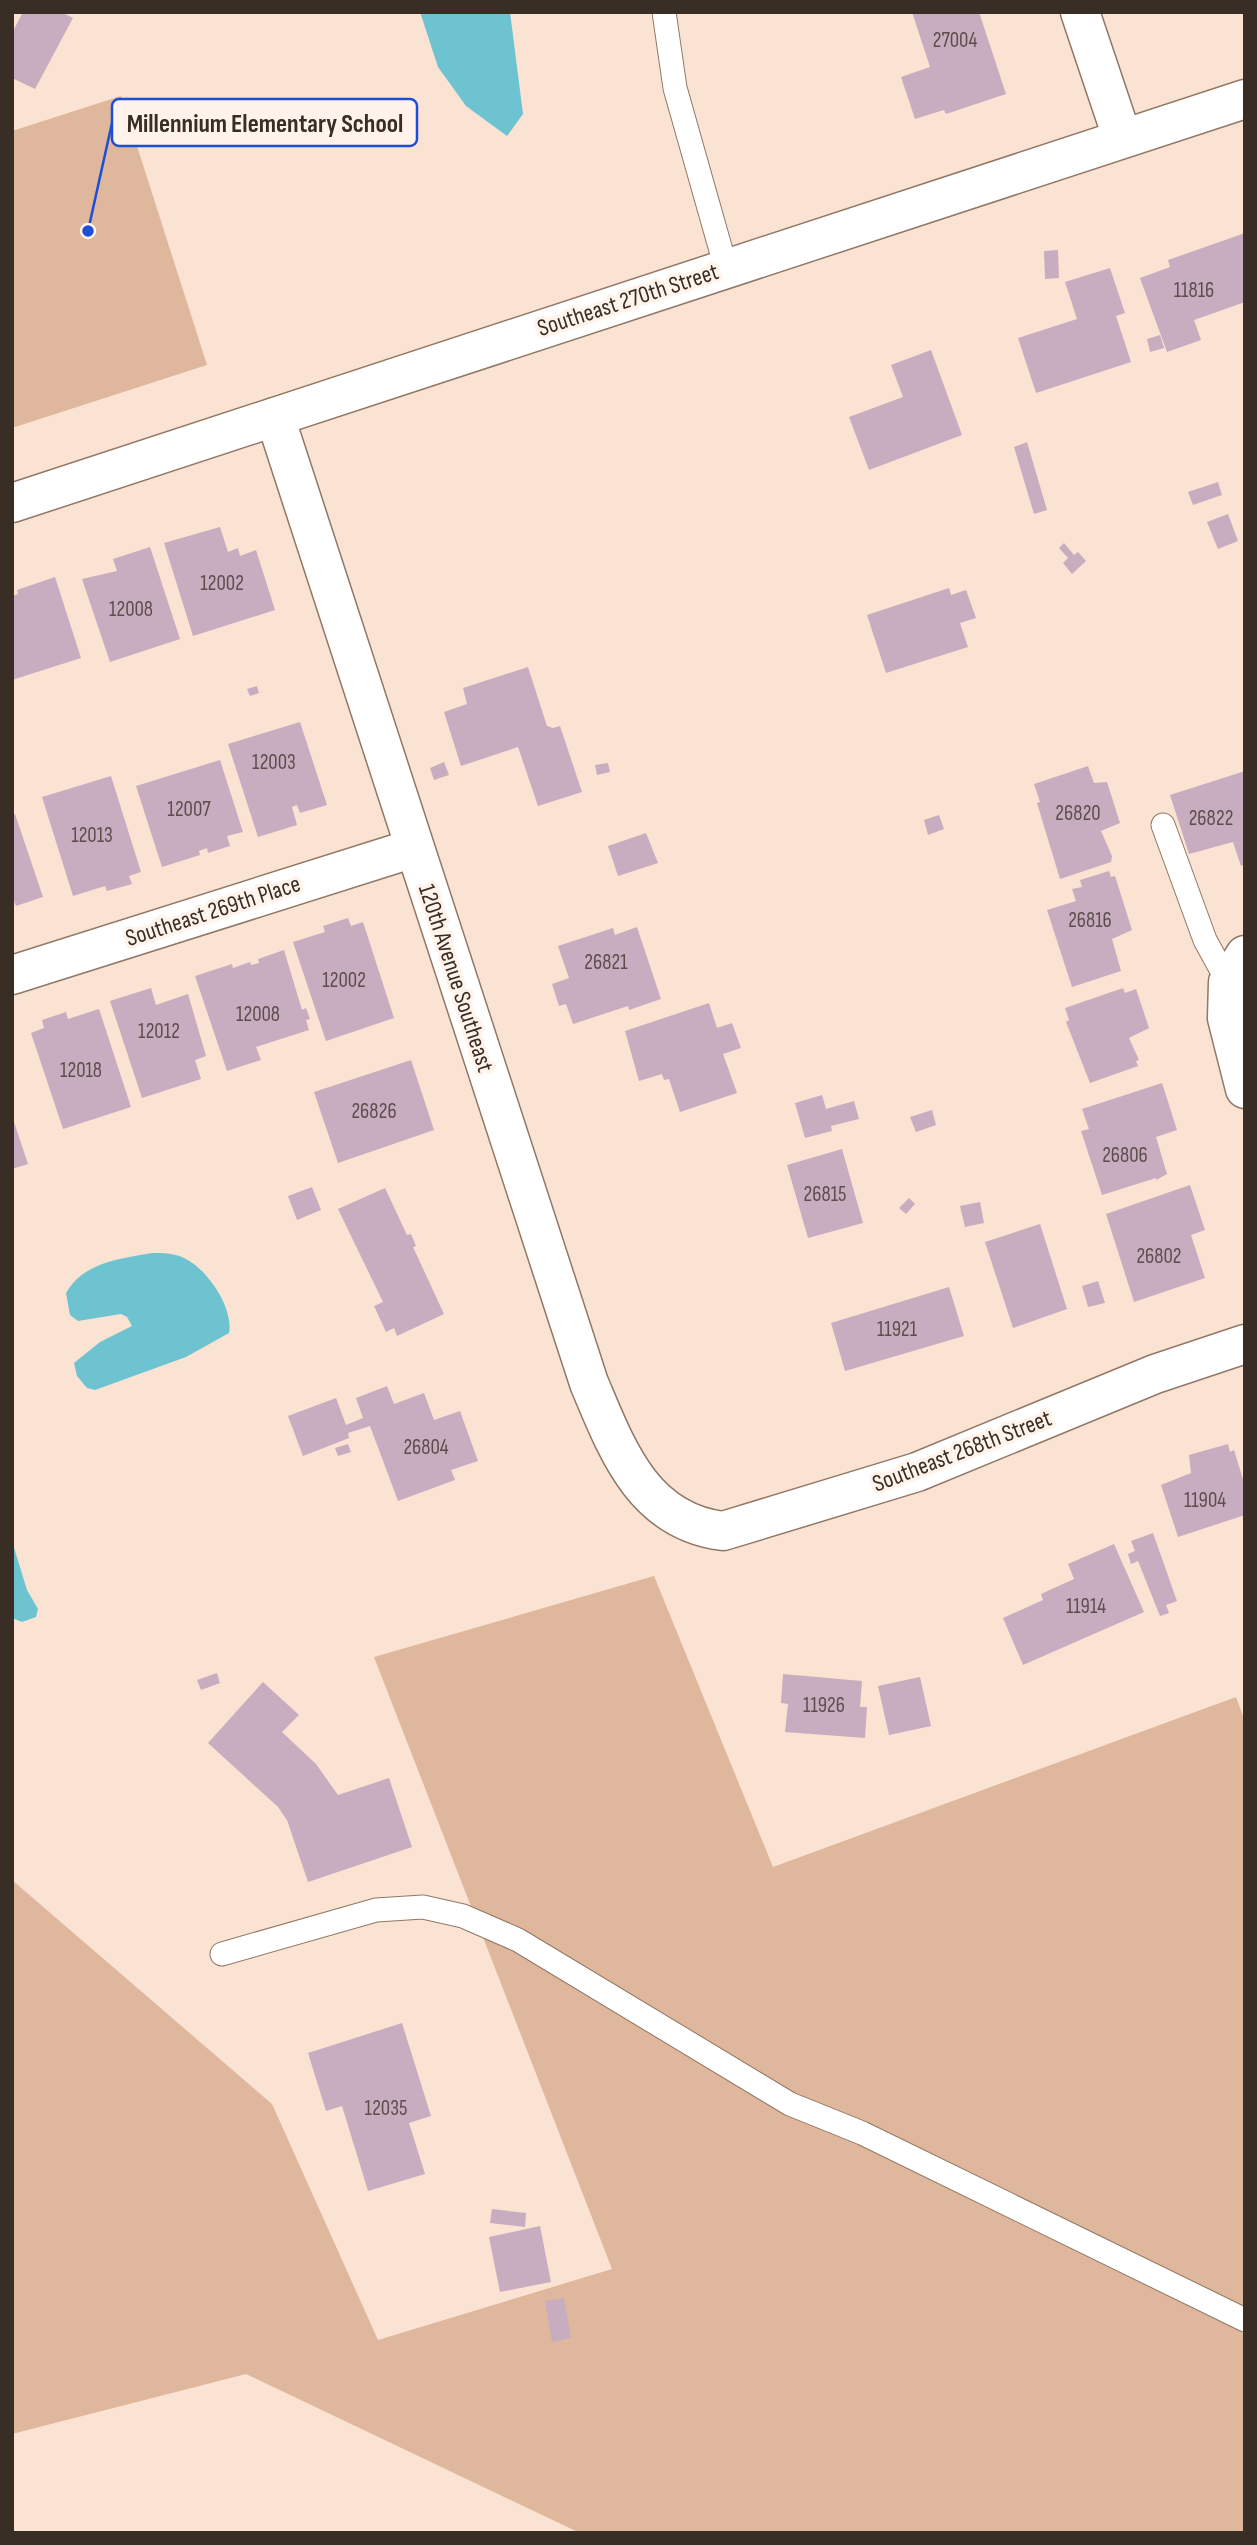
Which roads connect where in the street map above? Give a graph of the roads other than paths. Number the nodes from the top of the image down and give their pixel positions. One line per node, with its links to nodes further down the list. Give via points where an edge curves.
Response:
1 (664, 12): 5 (lane, via 675,88)
2 (1080, 12): 4 (street)
3 (1245, 99): 4 (street, Southeast 270th Street)
4 (1122, 137): 5 (street, Southeast 270th Street)
5 (726, 268): 6 (street, Southeast 270th Street)
6 (275, 417): 7 (street, Southeast 270th Street); 9 (street, 120th Avenue Southeast)
7 (12, 503)
8 (1163, 825): 10 (lane, via 1205,940)
9 (414, 848): 11 (street, Southeast 269th Place); 14 (street, 120th Avenue Southeast, via 589,1383 618,1451 650,1496)
10 (1236, 968): 12 (street, via 1227,1018)
11 (12, 975)
12 (1245, 1089)
13 (1245, 1344): 14 (street, Southeast 268th Street, via 1156,1374 904,1476 723,1531 699,1528)
14 (675, 1517)
15 (222, 1954): 16 (lane, via 376,1910 423,1908 463,1916 518,1940 790,2104 886,2145)
16 (1245, 2320)

